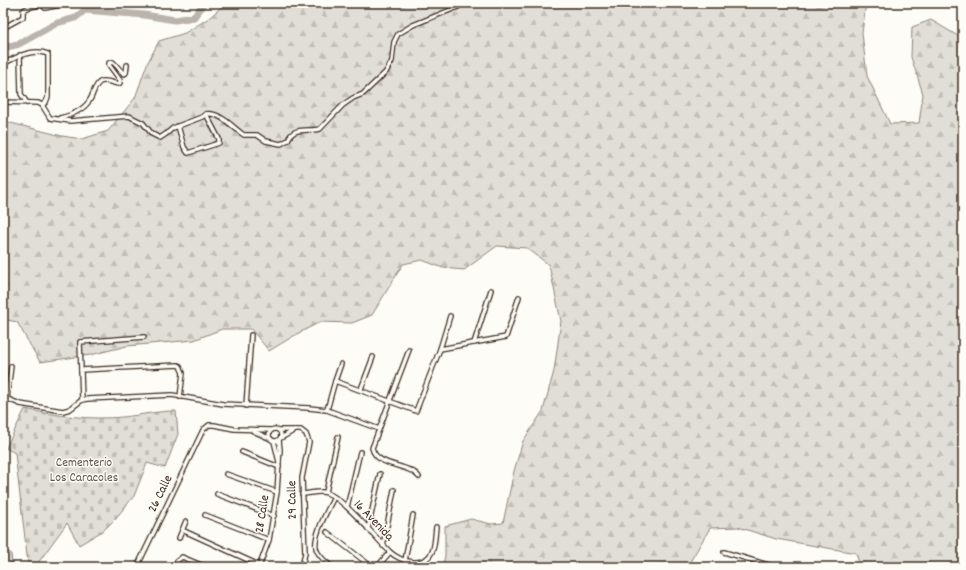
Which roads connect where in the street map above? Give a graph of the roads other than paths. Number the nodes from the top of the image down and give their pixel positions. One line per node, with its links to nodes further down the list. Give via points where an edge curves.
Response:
1 (64, 3): 3 (street, via 60,6 45,8 42,4 27,8 23,11 23,17)
2 (462, 3): 10 (street, via 398,34 394,42 392,61 386,72 363,94 343,105 320,129 296,131 281,144 266,141 257,135 243,135 228,122 213,114)
3 (3, 28)
4 (20, 55): 5 (street); 8 (street, via 21,94); 9 (street, via 41,52 48,54 48,97)
5 (3, 64)
6 (127, 65): 11 (street, via 124,74 113,62 109,63 120,83 100,82 89,102 77,112)
7 (3, 102): 8 (street)
8 (28, 103): 9 (street)
9 (42, 105): 11 (street, via 48,117)
10 (206, 114): 12 (street); 12 (street, via 219,143 188,153)
11 (57, 119): 12 (street, via 70,121 129,116 143,123 152,134 160,138)
12 (178, 126)
13 (491, 290): 18 (street)
14 (519, 297): 18 (street, via 506,337)
15 (450, 316): 19 (street)
16 (251, 335): 32 (street)
17 (144, 337): 24 (street, via 81,341)
18 (474, 343): 19 (street)
19 (440, 349): 31 (street, via 416,411)
20 (409, 350): 31 (street)
21 (373, 357): 26 (street)
22 (341, 364): 25 (street)
23 (11, 366): 29 (street)
24 (81, 370): 28 (street, via 178,365 183,373); 30 (street)
25 (335, 381): 26 (street); 33 (street)
26 (361, 389): 31 (street)
27 (3, 397): 29 (street)
28 (180, 397): 30 (street, via 164,395); 32 (street)
29 (7, 399): 30 (street, via 20,404 63,411)
30 (82, 400)
31 (389, 401): 35 (street)
32 (246, 406): 33 (street)
33 (327, 410): 35 (street)
34 (250, 429): 36 (street); 41 (street); 71 (street, 26 Calle, via 209,425 203,430)
35 (379, 429): 48 (street, via 372,448 374,453 386,461 416,472)
36 (272, 430): 37 (street); 41 (street)
37 (279, 430): 38 (street); 40 (street)
38 (295, 430): 40 (street); 53 (street, 29 Calle, via 302,430 309,442 302,478)
39 (338, 438): 51 (street)
40 (279, 439): 41 (street); 44 (street, 28 Calle)
41 (272, 440): 44 (street, 28 Calle)
42 (242, 452): 45 (street)
43 (360, 452): 55 (street)
44 (279, 462): 45 (street, 28 Calle)
45 (279, 467): 50 (street, 28 Calle)
46 (226, 474): 50 (street)
47 (380, 474): 61 (street)
48 (419, 477)
49 (394, 490): 66 (street)
50 (277, 492): 58 (street, 28 Calle)
51 (326, 492): 53 (street); 54 (street, 16 Avenida)
52 (217, 494): 58 (street)
53 (302, 494): 74 (street, 29 Calle, via 305,553)
54 (334, 497): 55 (street, 16 Avenida); 75 (street, via 315,540 320,556)
55 (347, 507): 61 (street, 16 Avenida)
56 (413, 515): 69 (street)
57 (205, 516): 65 (street)
58 (274, 516): 65 (street, 28 Calle)
59 (186, 521): 62 (street)
60 (436, 527): 69 (street, via 429,557 418,562)
61 (368, 529): 66 (street, 16 Avenida)
62 (182, 530): 64 (street); 70 (street)
63 (327, 532): 76 (street)
64 (178, 538)
65 (269, 540): 70 (street, 28 Calle)
66 (383, 546): 67 (street, 16 Avenida)
67 (390, 552): 69 (street, 16 Avenida); 77 (street)
68 (724, 552): 78 (street)
69 (405, 561)
70 (259, 566)
71 (137, 567)
72 (175, 567): 73 (street, via 176,561 182,557)
73 (206, 567)
74 (302, 567)
75 (332, 567)
76 (372, 567)
77 (377, 567)
78 (775, 567)

